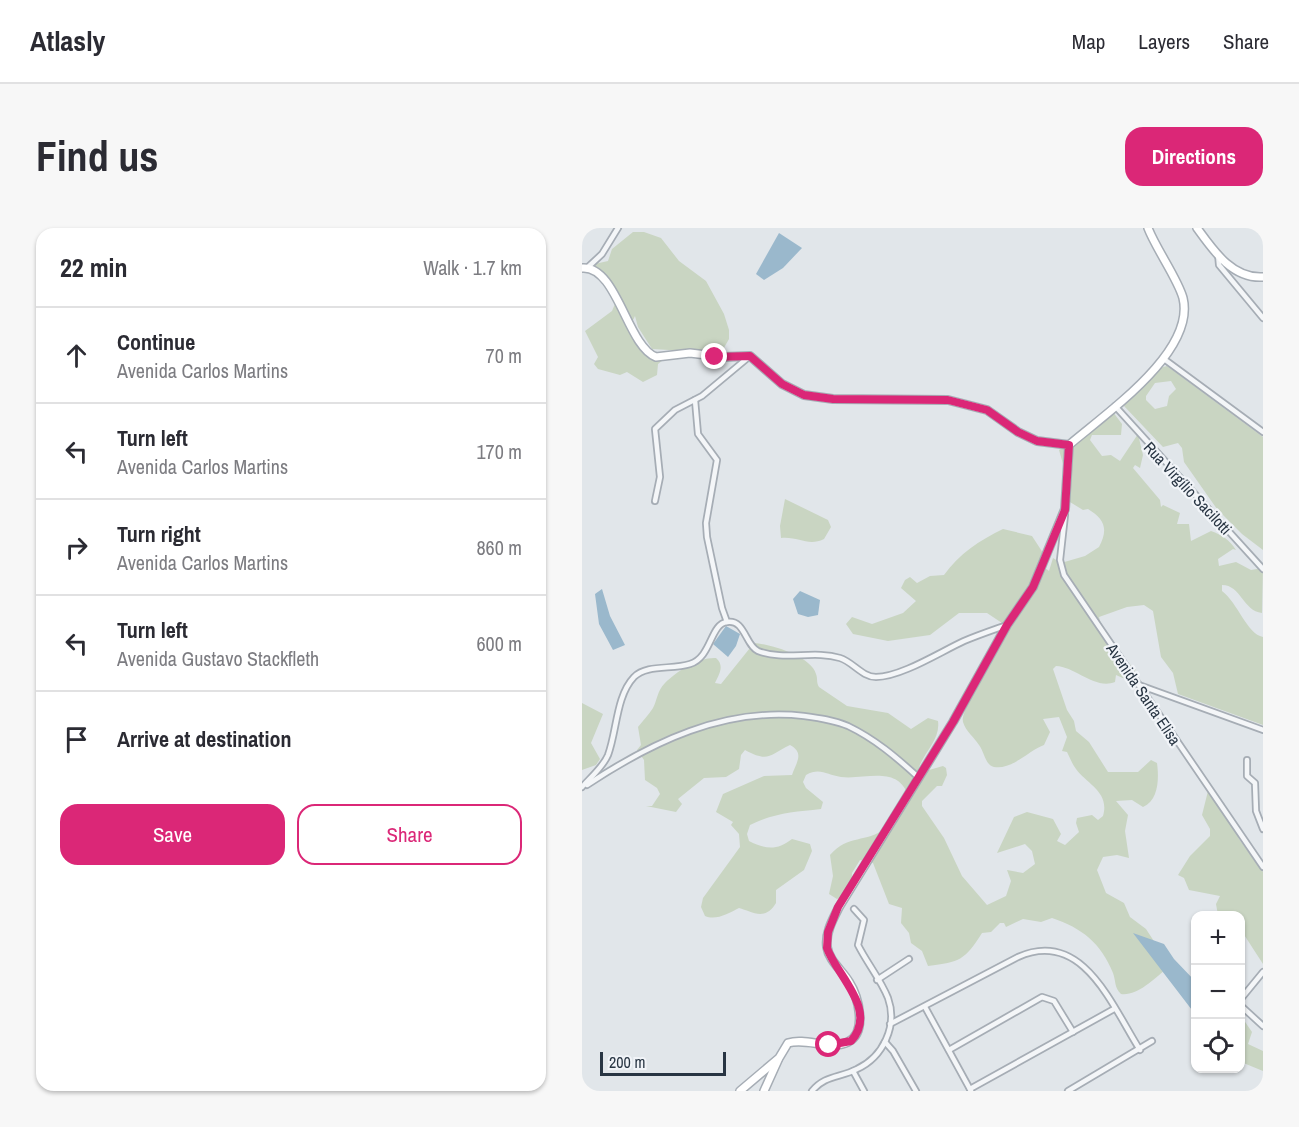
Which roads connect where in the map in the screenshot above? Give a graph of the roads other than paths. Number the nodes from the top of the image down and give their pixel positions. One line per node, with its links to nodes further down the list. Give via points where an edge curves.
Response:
1 (618, 228): 5 (street, via 602,254)
2 (1148, 228): 9 (street, via 1184,301 1176,340)
3 (1197, 228): 4 (street)
4 (1218, 255): 6 (street, via 1244,274); 7 (street, via 1219,265)
5 (584, 268): 8 (street, via 604,279 642,348 651,355)
6 (1263, 277)
7 (1263, 318)
8 (750, 356): 10 (street); 13 (street, via 782,384 804,395 948,400 987,410 1037,441)
9 (1164, 359): 11 (street); 12 (street)
10 (695, 400): 14 (street, via 675,410 655,429 660,477); 17 (street, via 698,434 717,460 706,523)
11 (1115, 406): 13 (street); 16 (street, Rua Virgílio Sacilotti)
12 (1263, 432)
13 (1069, 445): 15 (street)
14 (655, 501)
15 (1065, 510): 18 (street, via 1033,587); 19 (street, Avenida Santa Elisa, via 1061,568)
16 (1263, 569)
17 (728, 622): 18 (street, via 743,629 756,650 840,658 868,676 877,677); 23 (street, via 716,630 699,661 670,669 648,669 633,678 623,697 608,755)
18 (1007, 625): 22 (street)
19 (1139, 686): 20 (street); 25 (street, Avenida Santa Elisa)
20 (1263, 730)
21 (1247, 760): 24 (street, via 1247,776 1256,783 1256,811)
22 (918, 777): 23 (street, via 882,745 847,726 826,719 788,715 748,716 702,726 664,741); 41 (street, via 838,907 827,937 830,956 855,995 859,1024 856,1034 851,1041 841,1044 788,1043)
23 (582, 787)
24 (1263, 829)
25 (1263, 867)
26 (854, 909): 29 (street, via 864,920 858,945)
27 (909, 959): 29 (street)
28 (1263, 972): 30 (street)
29 (877, 980): 34 (street, via 888,999)
30 (1245, 994)
31 (925, 1007): 32 (street, via 1018,957 1046,950 1063,953 1083,964); 34 (street); 39 (street)
32 (1114, 1009): 36 (street); 40 (street)
33 (1245, 1010): 35 (street)
34 (890, 1024): 38 (street)
35 (1263, 1026)
36 (1073, 1032): 39 (street, via 1054,1001 1042,997); 43 (street)
37 (1152, 1041): 40 (street)
38 (885, 1042): 42 (street, via 870,1061); 49 (street)
39 (948, 1050): 43 (street)
40 (1140, 1050): 44 (street)
41 (779, 1058): 45 (street); 46 (street)
42 (853, 1071): 47 (street, via 827,1078); 48 (street)
43 (971, 1090)
44 (1071, 1090)
45 (740, 1091)
46 (764, 1091)
47 (812, 1091)
48 (864, 1091)
49 (915, 1091)

